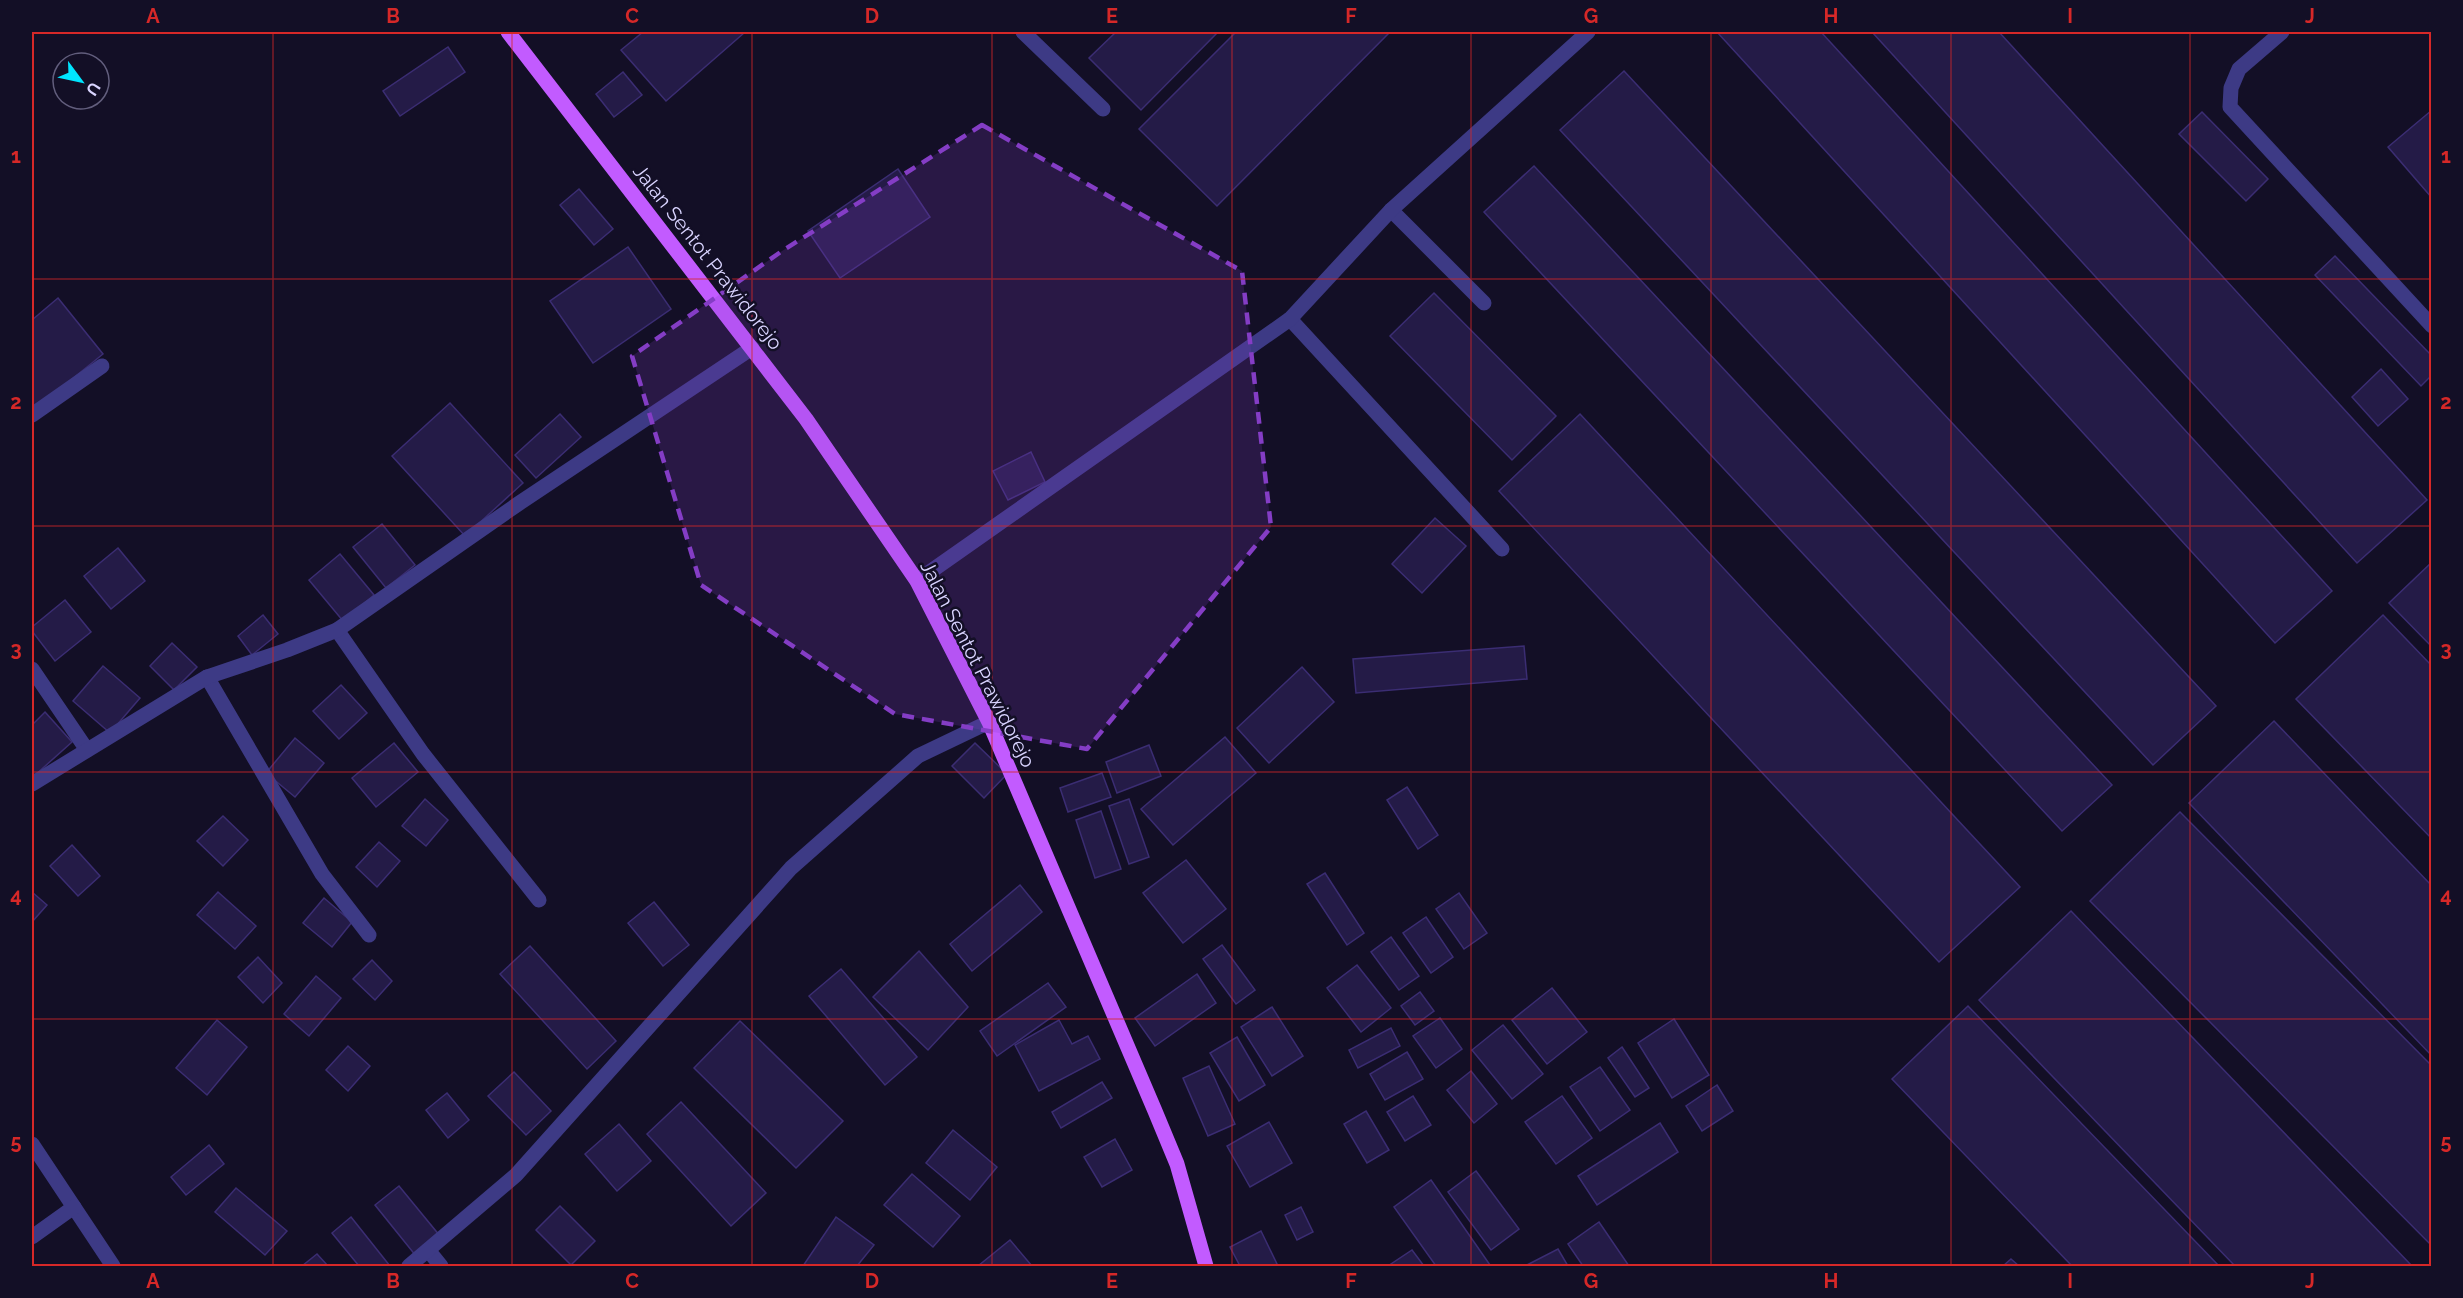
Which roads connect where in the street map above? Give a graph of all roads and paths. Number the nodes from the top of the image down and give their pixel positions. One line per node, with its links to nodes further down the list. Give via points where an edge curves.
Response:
1 (508, 32): 10 (main road, Jalan Sentot Prawidorejo)
2 (1023, 32): 5 (street)
3 (1588, 32): 6 (street)
4 (2282, 32): 9 (street, via 2239,69 2231,88 2230,107)
5 (1103, 109)
6 (1391, 210): 7 (street); 8 (street)
7 (1484, 303)
8 (1290, 319): 13 (street); 14 (street)
9 (2432, 326)
10 (752, 348): 14 (main road, Jalan Sentot Prawidorejo, via 806,419); 15 (street)
11 (102, 366): 12 (street)
12 (32, 415)
13 (1502, 549)
14 (917, 581): 18 (main road, Jalan Sentot Prawidorejo)
15 (337, 630): 17 (street); 21 (street, via 423,754)
16 (32, 669): 19 (street)
17 (207, 677): 19 (street); 22 (street, via 322,874)
18 (988, 722): 26 (street, via 918,756 791,868 516,1175); 30 (main road, Jalan Sentot Prawidorejo, via 1177,1164)
19 (87, 750): 20 (street)
20 (32, 784)
21 (538, 900)
22 (369, 935)
23 (32, 1144): 24 (street)
24 (74, 1207): 25 (street); 27 (street)
25 (32, 1237)
26 (428, 1250): 28 (street); 29 (street)
27 (113, 1266)
28 (409, 1266)
29 (441, 1266)
30 (1206, 1266)

